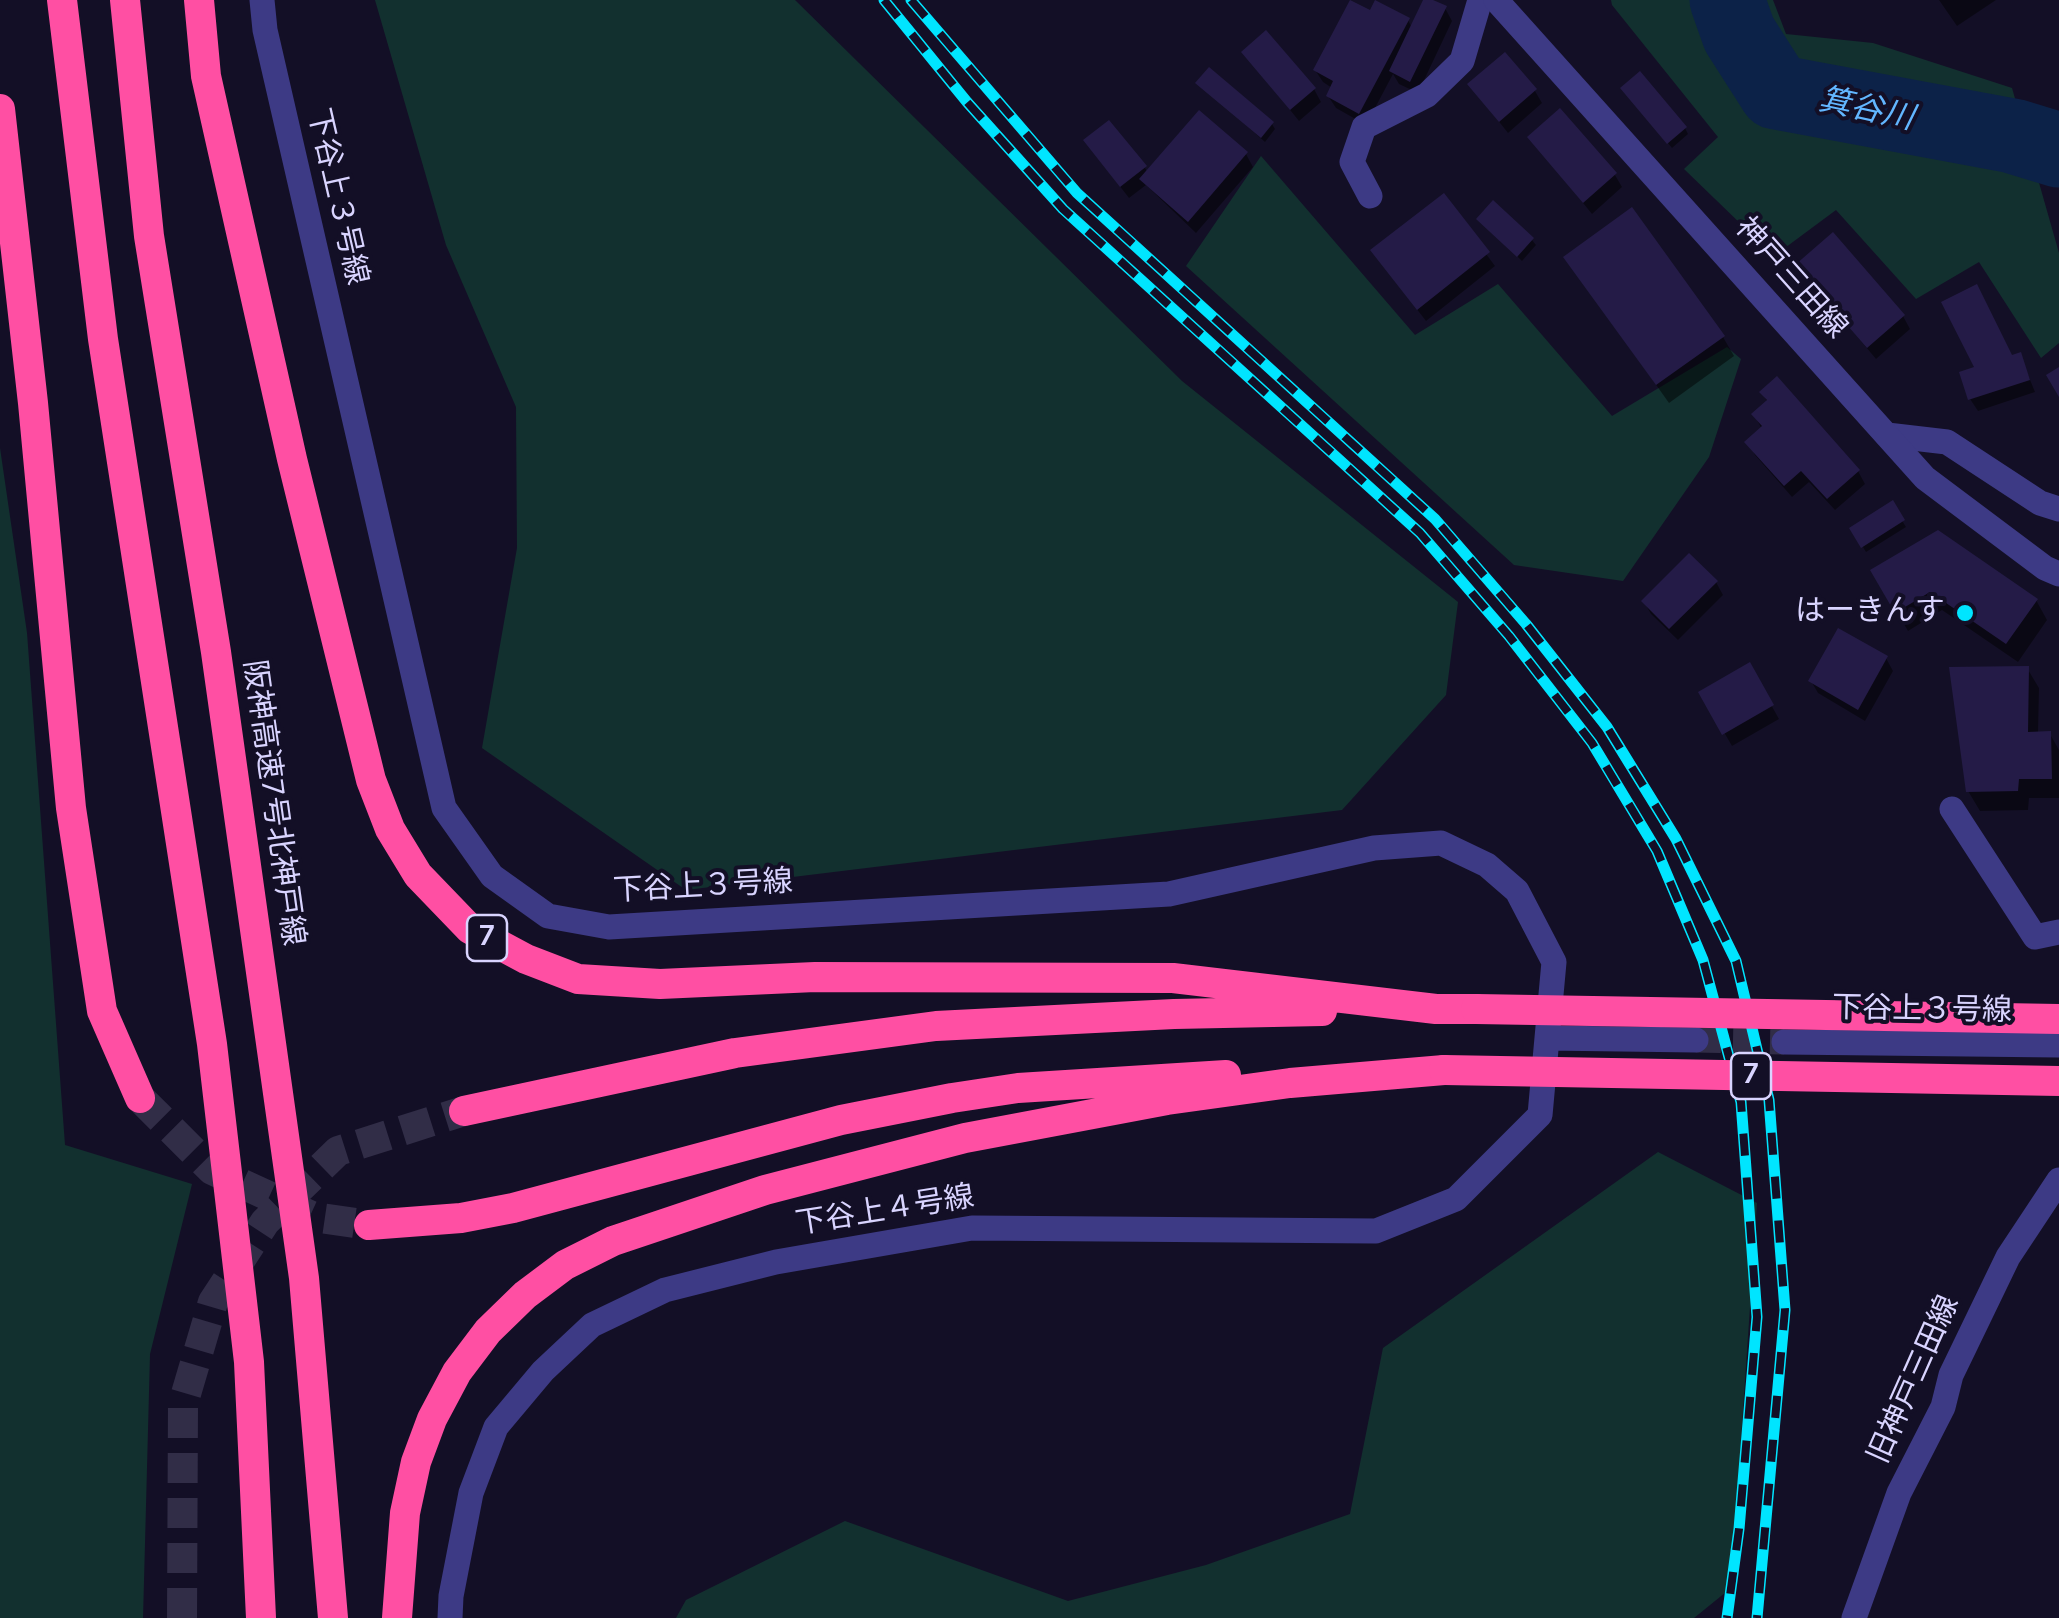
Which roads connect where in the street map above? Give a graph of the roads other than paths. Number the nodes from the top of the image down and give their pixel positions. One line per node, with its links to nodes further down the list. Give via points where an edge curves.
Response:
1 (62, 0): 26 (highway, via 103,339 212,1044 249,1362)
2 (125, 0): 27 (highway, 阪神高速7号北神戸線, via 150,236 304,1278)
3 (199, 0): 14 (highway, 7, via 206,76 371,780 390,830 418,875 470,930 578,979 660,984 814,976 1173,978)
4 (262, 0): 16 (street, 下谷上３号線, via 444,808 492,876 548,916 609,927 1169,894 1374,848 1441,843 1487,865 1517,891 1554,962)
5 (1480, 0): 8 (street, via 1462,61 1427,96 1364,127 1352,162)
6 (1496, 0): 9 (street, 神戸三田線)
7 (0, 109): 22 (highway, via 71,808 102,1011)
8 (1370, 196)
9 (1887, 436): 10 (street, via 1947,442); 11 (street, 神戸三田線, via 1926,478)
10 (2059, 509)
11 (2059, 574)
12 (1952, 809): 13 (street, via 2035,937)
13 (2059, 932)
14 (1436, 1009): 15 (highway, 7, bridge); 23 (highway, 7, via 936,1026 734,1053)
15 (2059, 1019)
16 (1547, 1038): 17 (street); 29 (street, 下谷上４号線, via 1540,1114 1456,1199 1376,1231 972,1228 776,1262 666,1290 592,1325 496,1427 471,1493)
17 (1696, 1040)
18 (1784, 1042): 19 (street, 下谷上３号線)
19 (2059, 1046)
20 (1444, 1070): 21 (highway, 7, bridge); 25 (highway, 7, via 1178,1077 1002,1090 841,1120 512,1208); 28 (highway, 7, via 1167,1100 965,1138 765,1190 565,1265 488,1332 432,1419 405,1513)
21 (2059, 1082)
22 (140, 1098)
23 (464, 1111)
24 (2059, 1180): 30 (street, 旧神戸三田線, via 2008,1257 1951,1376)
25 (369, 1225)
26 (261, 1618)
27 (334, 1618)
28 (397, 1618)
29 (450, 1618)
30 (1854, 1618)

